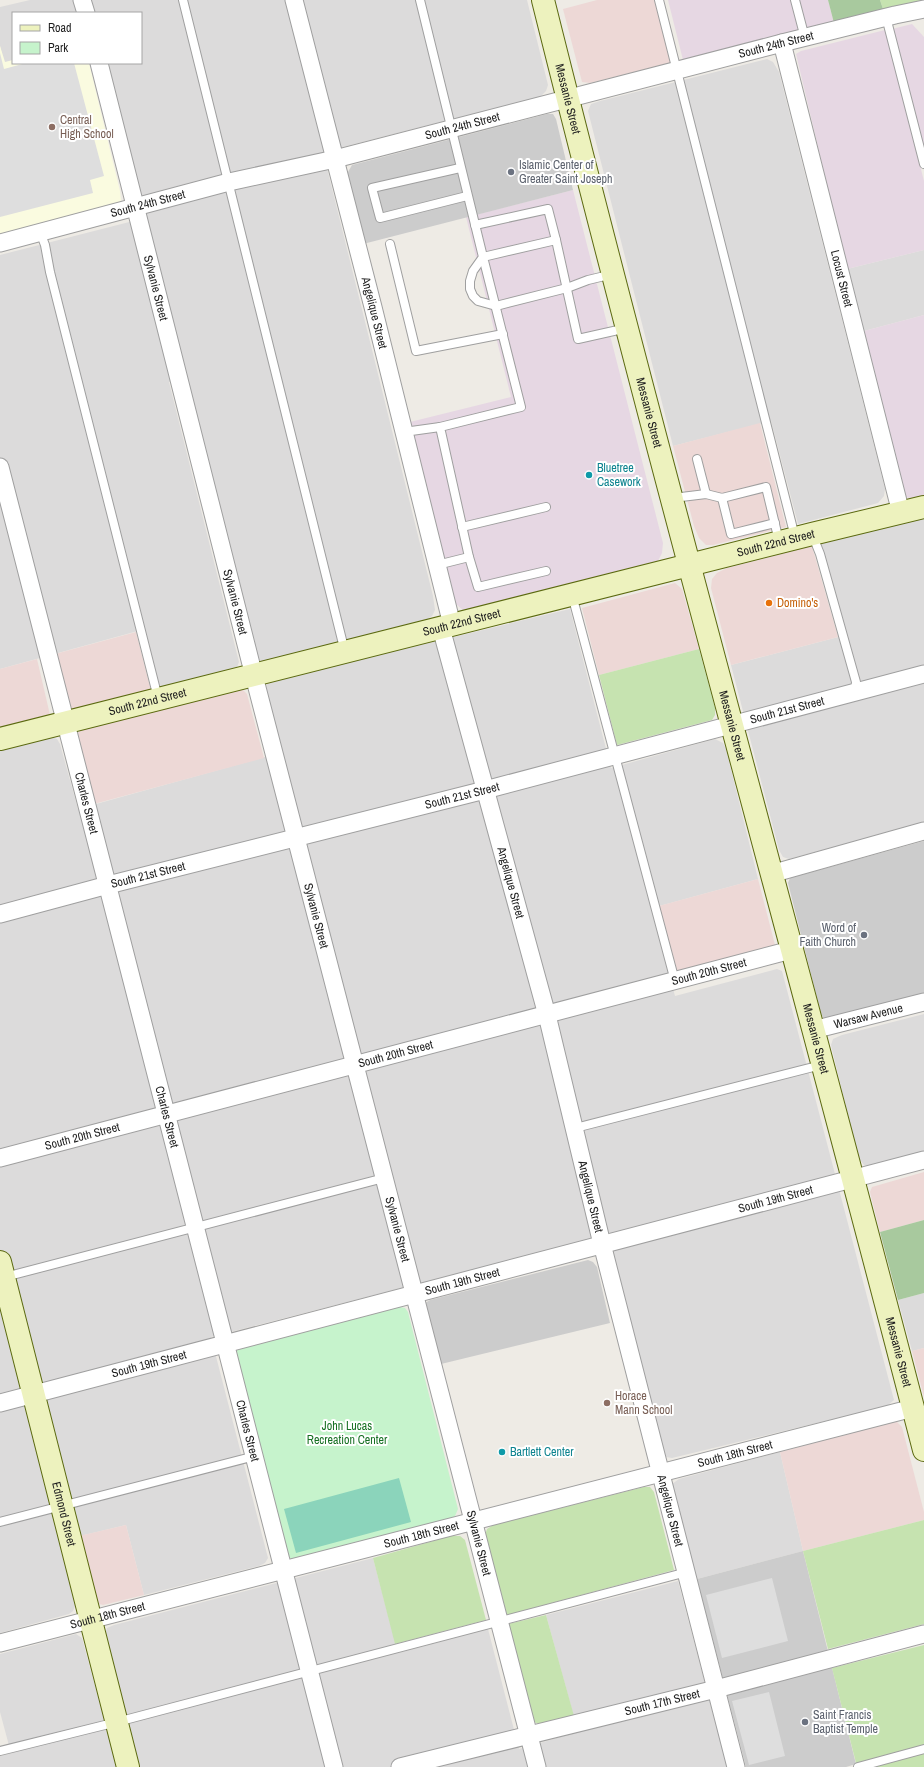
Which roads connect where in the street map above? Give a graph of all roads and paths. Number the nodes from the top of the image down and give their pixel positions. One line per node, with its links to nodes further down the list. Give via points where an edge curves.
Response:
1 (82, 0): 9 (street)
2 (183, 0): 20 (lane)
3 (294, 0): 17 (street, Angelique Street)
4 (420, 0): 16 (lane)
5 (544, 0): 15 (street, Messanie Street)
6 (659, 0): 14 (lane)
7 (795, 0): 11 (lane)
8 (924, 9): 10 (street, South 24th Street)
9 (86, 12)
10 (886, 17): 11 (street, South 24th Street); 18 (lane)
11 (805, 38): 12 (street, South 24th Street)
12 (782, 43): 14 (street, South 24th Street); 43 (street, Locust Street)
13 (98, 64): 22 (street, Sylvanie Street)
14 (677, 71): 15 (street, South 24th Street); 45 (lane, via 792,519)
15 (568, 99): 16 (street, South 24th Street); 29 (street, Messanie Street)
16 (451, 128): 17 (street, South 24th Street); 19 (lane)
17 (335, 159): 20 (street, South 24th Street); 35 (street, Angelique Street)
18 (924, 164)
19 (460, 168): 21 (lane); 21 (lane, via 372,188 380,218)
20 (229, 182): 22 (street, South 24th Street); 52 (lane)
21 (467, 196): 23 (lane)
22 (136, 208): 24 (street, South 24th Street); 54 (street, Sylvanie Street)
23 (475, 225): 25 (lane, via 548,209); 28 (lane)
24 (40, 232): 26 (street, South 24th Street); 56 (lane)
25 (556, 240): 28 (lane); 30 (lane)
26 (0, 243)
27 (390, 244): 33 (lane, via 416,352)
28 (483, 257): 31 (lane); 31 (lane, via 473,271 470,289 472,296 478,301)
29 (614, 274): 30 (lane); 32 (street, Messanie Street)
30 (567, 288): 31 (lane); 32 (lane, via 578,338)
31 (496, 306): 33 (lane)
32 (628, 328): 39 (street, Messanie Street)
33 (503, 334): 34 (lane, via 521,407)
34 (440, 427): 35 (lane); 44 (lane)
35 (404, 432): 47 (street, Angelique Street)
36 (697, 459): 38 (lane)
37 (0, 467): 57 (street, Charles Street)
38 (706, 494): 39 (lane); 40 (lane)
39 (672, 498): 48 (street, Messanie Street)
40 (722, 498): 45 (lane, via 731,534); 45 (lane, via 766,487)
41 (924, 507): 43 (street, South 22nd Street)
42 (546, 508): 44 (lane)
43 (901, 513): 45 (street, South 22nd Street)
44 (462, 527): 46 (lane)
45 (790, 534): 48 (street, South 22nd Street); 55 (lane, via 820,554 856,682)
46 (469, 557): 47 (lane); 49 (lane, via 478,587)
47 (437, 565): 51 (street, Angelique Street)
48 (690, 565): 50 (street, South 22nd Street); 58 (street, Messanie Street)
49 (546, 571)
50 (571, 595): 51 (street, South 22nd Street); 60 (lane)
51 (447, 627): 52 (street, South 22nd Street); 61 (street, Angelique Street)
52 (345, 652): 54 (street, South 22nd Street)
53 (924, 674): 55 (street, South 21st Street)
54 (254, 676): 56 (street, South 22nd Street); 63 (street, Sylvanie Street)
55 (856, 691): 58 (street, South 21st Street)
56 (158, 699): 57 (street, South 22nd Street)
57 (66, 722): 59 (street, South 22nd Street); 65 (street, Charles Street)
58 (731, 724): 60 (street, South 21st Street); 64 (street, Messanie Street)
59 (0, 739)
60 (614, 755): 61 (street, South 21st Street); 68 (lane)
61 (485, 790): 63 (street, South 21st Street); 70 (street, Angelique Street)
62 (924, 831): 64 (street)
63 (296, 838): 65 (street, South 21st Street); 73 (street, Sylvanie Street)
64 (771, 874): 67 (street, Messanie Street)
65 (108, 885): 66 (street, South 21st Street); 74 (street, Charles Street)
66 (0, 914)
67 (791, 950): 68 (street, South 20th Street); 71 (street, Messanie Street)
68 (675, 981): 70 (street, South 20th Street)
69 (924, 1002): 71 (street, Warsaw Avenue)
70 (547, 1015): 73 (street, South 20th Street); 75 (street, Angelique Street)
71 (813, 1030): 72 (street, Messanie Street)
72 (822, 1065): 75 (lane); 79 (street, Messanie Street)
73 (354, 1066): 74 (street, South 20th Street); 78 (street, Sylvanie Street)
74 (167, 1115): 76 (street, South 20th Street); 80 (street, Charles Street)
75 (575, 1128): 81 (street, Angelique Street)
76 (0, 1158)
77 (924, 1160): 79 (street, South 19th Street)
78 (384, 1178): 80 (lane); 83 (street, Sylvanie Street)
79 (853, 1179): 81 (street, South 19th Street); 87 (street, Messanie Street)
80 (196, 1226): 82 (lane); 84 (street, Charles Street)
81 (602, 1244): 83 (street, South 19th Street); 90 (street, Angelique Street)
82 (1, 1273): 85 (street, Edmond Street)
83 (414, 1294): 84 (street, South 19th Street); 92 (street, Sylvanie Street)
84 (226, 1344): 85 (street, South 19th Street); 89 (street, Charles Street)
85 (34, 1394): 86 (street, South 19th Street); 91 (street, Edmond Street)
86 (0, 1403)
87 (918, 1414): 88 (street, Messanie Street); 90 (street, South 18th Street)
88 (924, 1450)
89 (255, 1456): 91 (lane); 94 (street, Charles Street)
90 (660, 1472): 92 (street, South 18th Street); 95 (street, Angelique Street)
91 (62, 1506): 93 (lane); 96 (street, Edmond Street)
92 (473, 1521): 94 (street, South 18th Street); 97 (street, Sylvanie Street)
93 (0, 1522)
94 (284, 1569): 96 (street, South 18th Street); 100 (street, Charles Street)
95 (687, 1572): 97 (lane); 101 (street, Angelique Street)
96 (90, 1619): 99 (street, South 18th Street); 102 (street, Edmond Street)
97 (498, 1621): 100 (lane); 103 (street, Sylvanie Street)
98 (924, 1634): 101 (street, South 17th Street)
99 (0, 1643)
100 (310, 1672): 102 (lane); 107 (street, Charles Street)
101 (716, 1689): 103 (street, South 17th Street); 110 (street, Angelique Street)
102 (117, 1722): 105 (lane); 106 (street, Edmond Street)
103 (528, 1735): 108 (street, South 17th Street); 109 (street, Sylvanie Street)
104 (924, 1749): 111 (lane)
105 (0, 1752)
106 (128, 1767)
107 (334, 1767)
108 (400, 1767)
109 (537, 1767)
110 (736, 1767)
111 (858, 1767)

